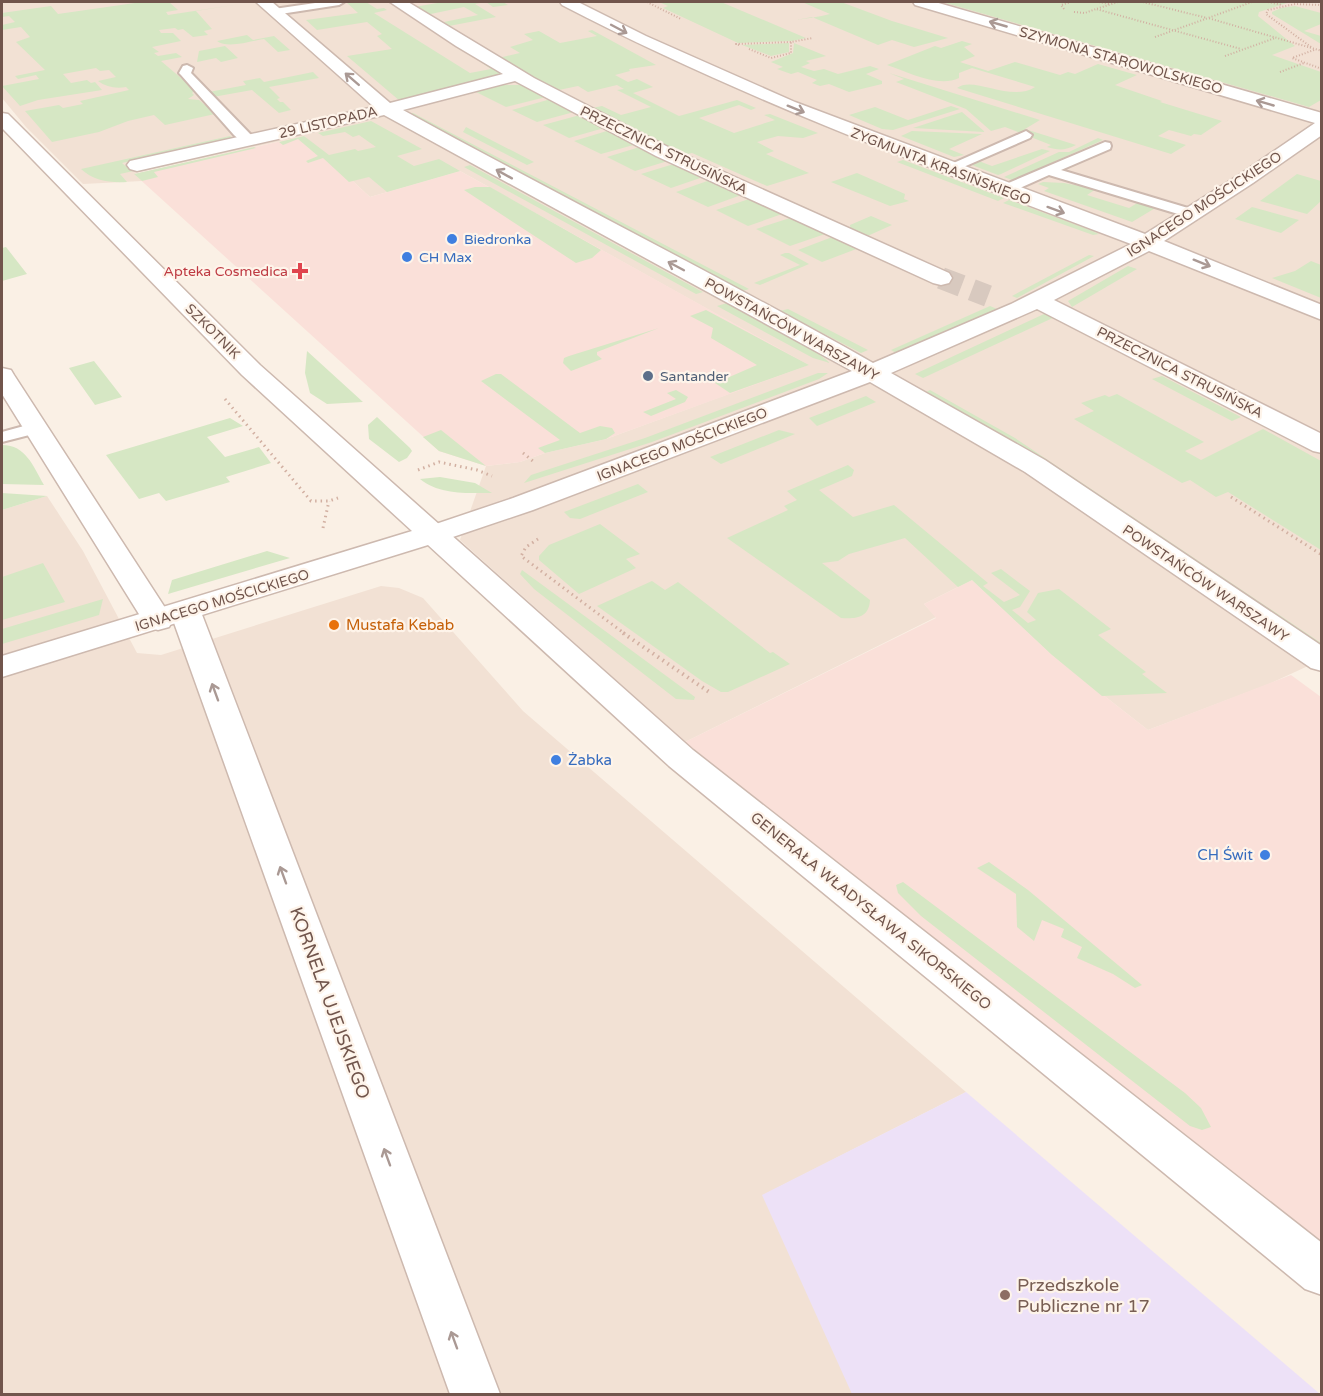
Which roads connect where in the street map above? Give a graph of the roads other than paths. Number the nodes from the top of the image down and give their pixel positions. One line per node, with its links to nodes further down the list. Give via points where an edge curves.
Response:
1 (339, 2): 6 (lane)
2 (398, 2): 8 (street, PRZECZNICA STRUSIŃSKA)
3 (595, 2): 5 (street)
4 (920, 2): 10 (street, SZYMONA STAROWOLSKIEGO, one-way to 4)
5 (570, 3): 17 (street, ZYGMUNTA KRASIŃSKIEGO, one-way to 17, via 649,45 738,85)
6 (269, 7): 9 (street, POWSTAŃCÓW WARSZAWY, one-way to 6)
7 (187, 68): 14 (lane, via 185,73)
8 (517, 75): 9 (street, 29 LISTOPADA); 22 (street, PRZECZNICA STRUSIŃSKA, via 627,135)
9 (387, 109): 14 (street, 29 LISTOPADA); 26 (street, POWSTAŃCÓW WARSZAWY, one-way to 9)
10 (1322, 119)
11 (5, 126): 31 (street, SZKOTNIK, via 251,369)
12 (1322, 126): 20 (street, IGNACEGO MOŚCICKIEGO)
13 (1026, 135): 17 (lane)
14 (248, 140): 16 (street, 29 LISTOPADA)
15 (1105, 147): 18 (lane)
16 (137, 165)
17 (947, 169): 19 (street, ZYGMUNTA KRASIŃSKIEGO)
18 (1050, 171): 19 (lane); 20 (lane)
19 (1004, 190): 21 (street, ZYGMUNTA KRASIŃSKIEGO, one-way to 21)
20 (1193, 214): 21 (street, IGNACEGO MOŚCICKIEGO)
21 (1147, 242): 24 (street, IGNACEGO MOŚCICKIEGO); 25 (street, ZYGMUNTA KRASIŃSKIEGO, one-way to 25)
22 (941, 278)
23 (988, 296): 24 (street, PRZECZNICA STRUSIŃSKA)
24 (1028, 305): 26 (street, IGNACEGO MOŚCICKIEGO); 30 (street, PRZECZNICA STRUSIŃSKA)
25 (1322, 313)
26 (871, 373): 31 (street, IGNACEGO MOŚCICKIEGO); 33 (street, POWSTAŃCÓW WARSZAWY, via 1035,466)
27 (2, 375): 28 (street, KORNELA UJEJSKIEGO)
28 (35, 428): 29 (lane); 32 (street, KORNELA UJEJSKIEGO)
29 (2, 437)
30 (1322, 445)
31 (434, 534): 32 (street, IGNACEGO MOŚCICKIEGO); 35 (street, GENERAŁA WŁADYSŁAWA SIKORSKIEGO, via 681,758)
32 (172, 616): 34 (street, IGNACEGO MOŚCICKIEGO); 36 (street, KORNELA UJEJSKIEGO, one-way to 32)
33 (1322, 661)
34 (2, 667)
35 (1322, 1273)
36 (475, 1395)

